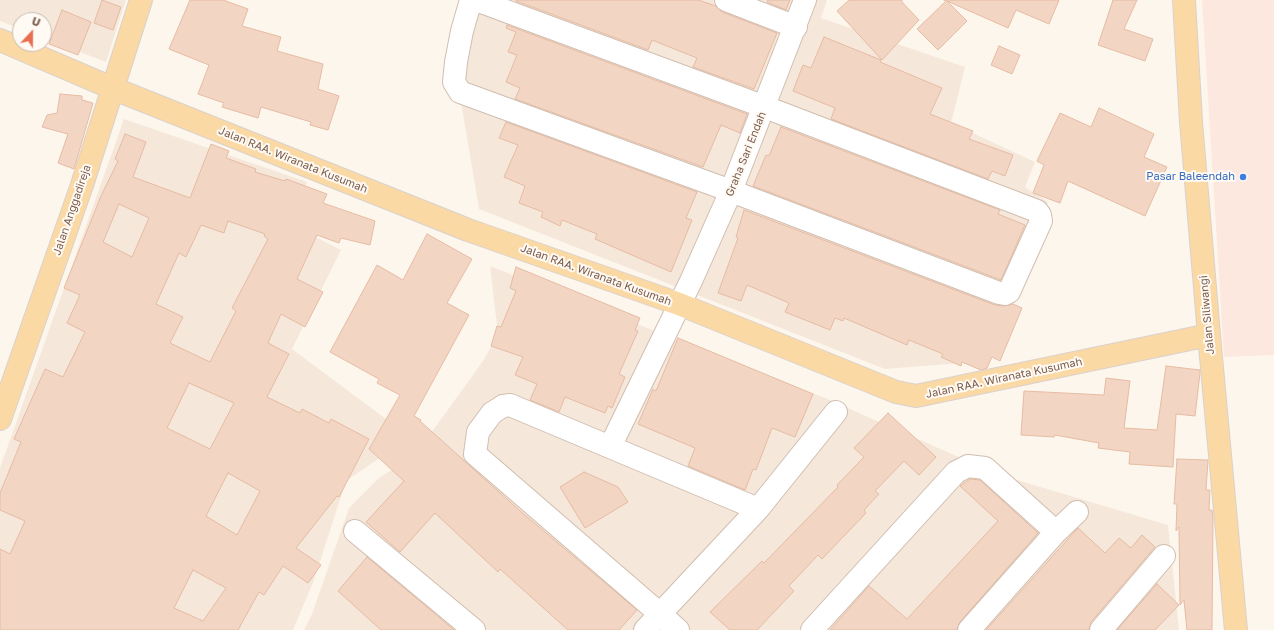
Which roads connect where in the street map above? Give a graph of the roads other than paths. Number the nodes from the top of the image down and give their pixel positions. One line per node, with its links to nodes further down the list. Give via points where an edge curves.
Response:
1 (141, 0): 9 (main road, Jalan Anggadireja)
2 (472, 0): 11 (street, via 456,62 454,82 460,92)
3 (476, 0): 10 (street)
4 (726, 0): 7 (street)
5 (805, 0): 7 (street, Graha Sari Endah)
6 (1184, 0): 13 (main road, Jalan Siliwangi)
7 (796, 27): 10 (street, Graha Sari Endah)
8 (0, 40): 9 (main road, Jalan RAA. Wiranata Kusumah)
9 (112, 88): 12 (main road, Jalan RAA. Wiranata Kusumah, via 468,230); 15 (main road, Jalan Anggadireja, via 82,185)
10 (765, 107): 11 (street, Graha Sari Endah); 11 (street, via 1036,211 1041,221 1009,292 1005,294)
11 (731, 191): 12 (street, Graha Sari Endah)
12 (679, 304): 13 (main road, Jalan RAA. Wiranata Kusumah, via 876,385 916,396); 16 (street, Graha Sari Endah)
13 (1209, 334): 29 (main road, Jalan Siliwangi)
14 (836, 412): 17 (street)
15 (0, 419)
16 (610, 447): 17 (street); 22 (street, via 510,405 492,413 478,432 475,454)
17 (758, 509): 22 (street)
18 (1077, 512): 20 (street)
19 (354, 531): 23 (street)
20 (1056, 532): 26 (street, via 985,468 968,466 956,472); 27 (street)
21 (1164, 556): 28 (street)
22 (660, 614): 24 (street); 25 (street)
23 (474, 630)
24 (645, 630)
25 (678, 630)
26 (812, 630)
27 (969, 630)
28 (1101, 630)
29 (1236, 630)

